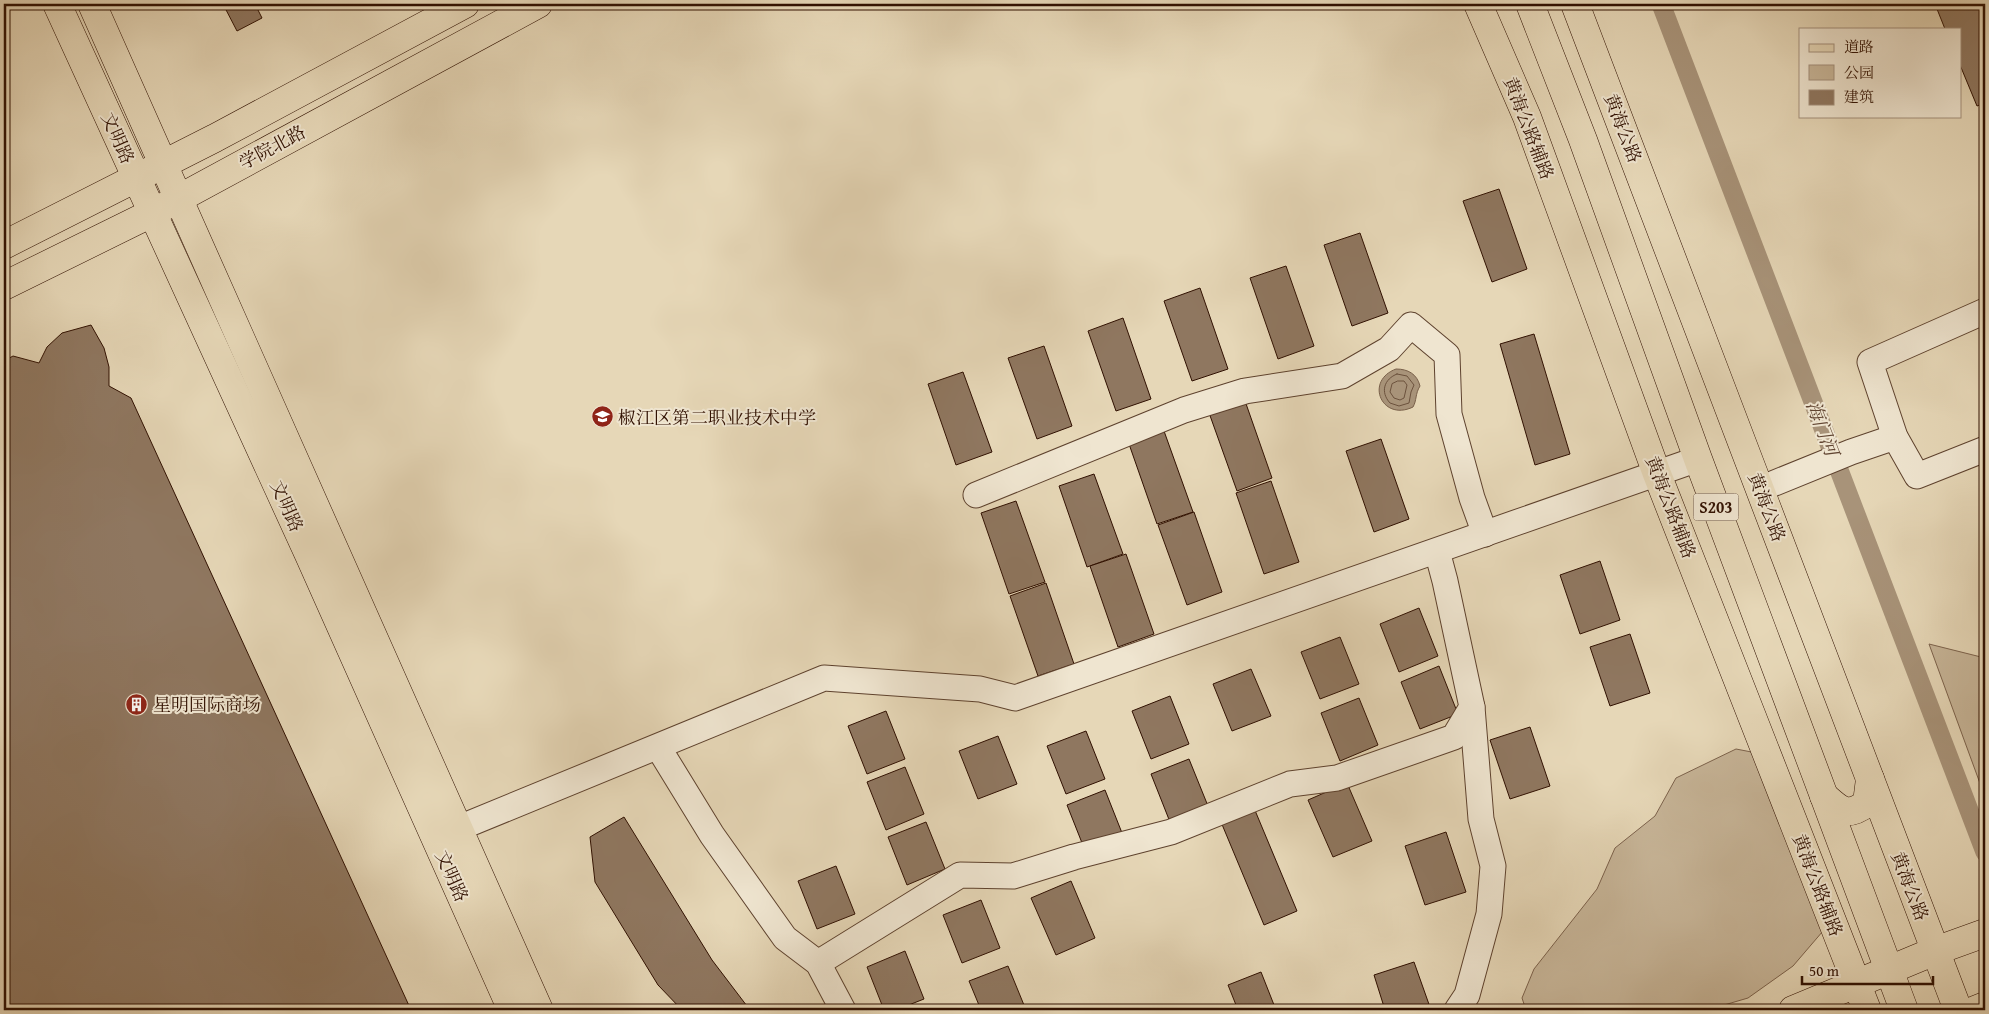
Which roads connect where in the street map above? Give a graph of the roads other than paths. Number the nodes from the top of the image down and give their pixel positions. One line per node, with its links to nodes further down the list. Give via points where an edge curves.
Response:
1 (57, 4): 9 (main road, 文明路)
2 (92, 4): 8 (main road, 文明路)
3 (465, 4): 8 (main road, 学院北路)
4 (538, 4): 10 (main road, 学院北路)
5 (1478, 4): 18 (main road, 黄海公路辅路, via 1527,117)
6 (1530, 4): 17 (main road, S203, via 1583,140)
7 (1575, 4): 19 (main road, 黄海公路 / S203)
8 (164, 164): 9 (main road, 学院北路); 10 (main road, 文明路)
9 (137, 179): 11 (main road, 文明路); 12 (main road, 学院北路)
10 (179, 198): 11 (main road, 学院北路); 27 (main road, 文明路)
11 (154, 212): 13 (main road, 学院北路); 34 (main road, 文明路)
12 (4, 245)
13 (4, 286)
14 (1985, 311): 15 (street, via 1870,362)
15 (1895, 438): 16 (street, via 1917,476); 19 (street)
16 (1985, 449)
17 (1698, 459): 18 (street); 26 (main road, S203)
18 (1658, 474): 21 (street); 32 (main road, 黄海公路辅路)
19 (1760, 489): 25 (main road, 黄海公路 / S203)
20 (976, 495): 21 (street, via 1184,410 1245,392 1342,376 1389,349 1411,324 1447,355 1449,414)
21 (1485, 534): 22 (street)
22 (1437, 551): 23 (street); 24 (street, via 1015,698 980,689 824,678)
23 (1472, 706): 30 (street, via 1454,737 1337,778 1290,784 1171,832 1012,876 960,875); 37 (street, via 1481,819 1493,866 1489,914 1467,995)
24 (658, 747): 27 (street); 30 (street, via 712,834 785,938)
25 (1870, 779): 26 (main road, via 1868,803 1856,812 1841,811); 29 (main road, 黄海公路 / S203)
26 (1824, 796): 31 (main road, S203)
27 (459, 828): 35 (main road, 文明路)
28 (1983, 934): 29 (main road)
29 (1935, 951): 31 (main road); 41 (main road, 黄海公路)
30 (818, 963): 36 (street)
31 (1889, 970): 32 (main road); 40 (main road, S203)
32 (1857, 983): 38 (main road); 39 (main road, 黄海公路辅路)
33 (1985, 1006): 42 (main road)
34 (512, 1010)
35 (539, 1010)
36 (843, 1010)
37 (1457, 1010)
38 (1793, 1010)
39 (1867, 1010)
40 (1904, 1010)
41 (1958, 1010)
42 (1974, 1010)

